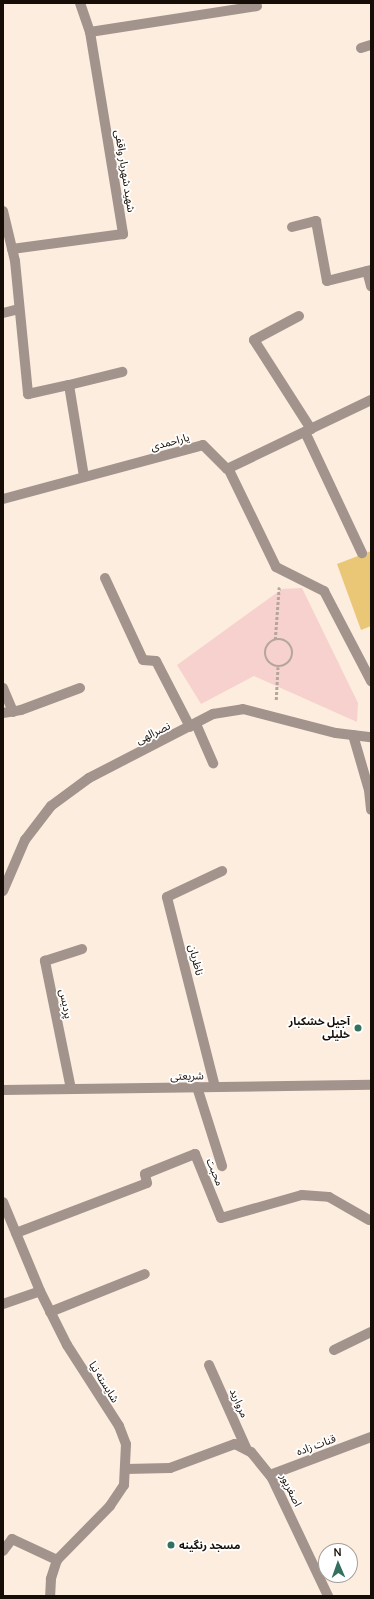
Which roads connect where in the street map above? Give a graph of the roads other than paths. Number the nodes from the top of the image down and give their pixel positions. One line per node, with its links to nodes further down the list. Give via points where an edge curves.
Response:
1 (80, 3): 3 (street, شهید شهریار واقفی)
2 (257, 6): 3 (street)
3 (90, 32): 8 (street, شهید شهریار واقفی, via 123,234)
4 (371, 45): 5 (street)
5 (361, 48)
6 (3, 211): 8 (street)
7 (292, 227): 9 (street, via 316,221 327,281)
8 (12, 249): 11 (street)
9 (369, 270): 10 (street)
10 (371, 286)
11 (19, 309): 12 (street); 15 (street, via 28,394)
12 (3, 313)
13 (299, 316): 17 (street, via 254,340)
14 (122, 372): 15 (street)
15 (69, 384): 19 (street)
16 (371, 400): 17 (street)
17 (308, 430): 18 (street); 21 (street)
18 (228, 468): 19 (street, یاراحمدی, via 203,445); 23 (street, via 276,567 324,591)
19 (84, 477): 20 (street, یاراحمدی)
20 (3, 499)
21 (362, 553)
22 (105, 578): 27 (street, via 143,660 156,662)
23 (371, 681)
24 (3, 688): 26 (street)
25 (80, 688): 26 (street)
26 (8, 713)
27 (193, 725): 28 (street, نصرالهی, via 213,714 243,709); 30 (street); 33 (street, نصرالهی, via 89,778 51,806 25,840)
28 (353, 735): 29 (street, نصرالهی); 31 (street, via 369,790)
29 (371, 737)
30 (213, 763)
31 (371, 810)
32 (222, 871): 37 (street, ناظریان, via 167,897)
33 (3, 891)
34 (82, 949): 38 (street, پردیس, via 45,961)
35 (371, 1085): 37 (street, شریعتی)
36 (197, 1087): 37 (street, شریعتی); 38 (street, شریعتی); 40 (street, محبت)
37 (215, 1087)
38 (71, 1089): 39 (street, شریعتی)
39 (3, 1090)
40 (222, 1166)
41 (3, 1202): 43 (street, شایسته نیا)
42 (369, 1220): 43 (street, محبت, via 328,1197 302,1195 221,1218 195,1154 145,1174 146,1183)
43 (16, 1233): 45 (street, شایسته نیا)
44 (145, 1274): 47 (street)
45 (40, 1291): 46 (street); 47 (street, شایسته نیا)
46 (3, 1304)
47 (50, 1312): 53 (street, شایسته نیا, via 67,1345 119,1426 126,1444)
48 (371, 1332): 49 (street)
49 (334, 1350)
50 (209, 1365): 52 (street, مروارید)
51 (371, 1437): 54 (street, قنات زاده)
52 (247, 1450): 53 (street, via 234,1444 170,1468); 54 (street, اصغرپور)
53 (126, 1469): 56 (street, شایسته نیا, via 124,1485 110,1506)
54 (270, 1475): 58 (street, اصغرپور)
55 (3, 1551): 56 (street, via 12,1540)
56 (57, 1560): 57 (street, via 51,1579)
57 (50, 1596)
58 (328, 1596)

